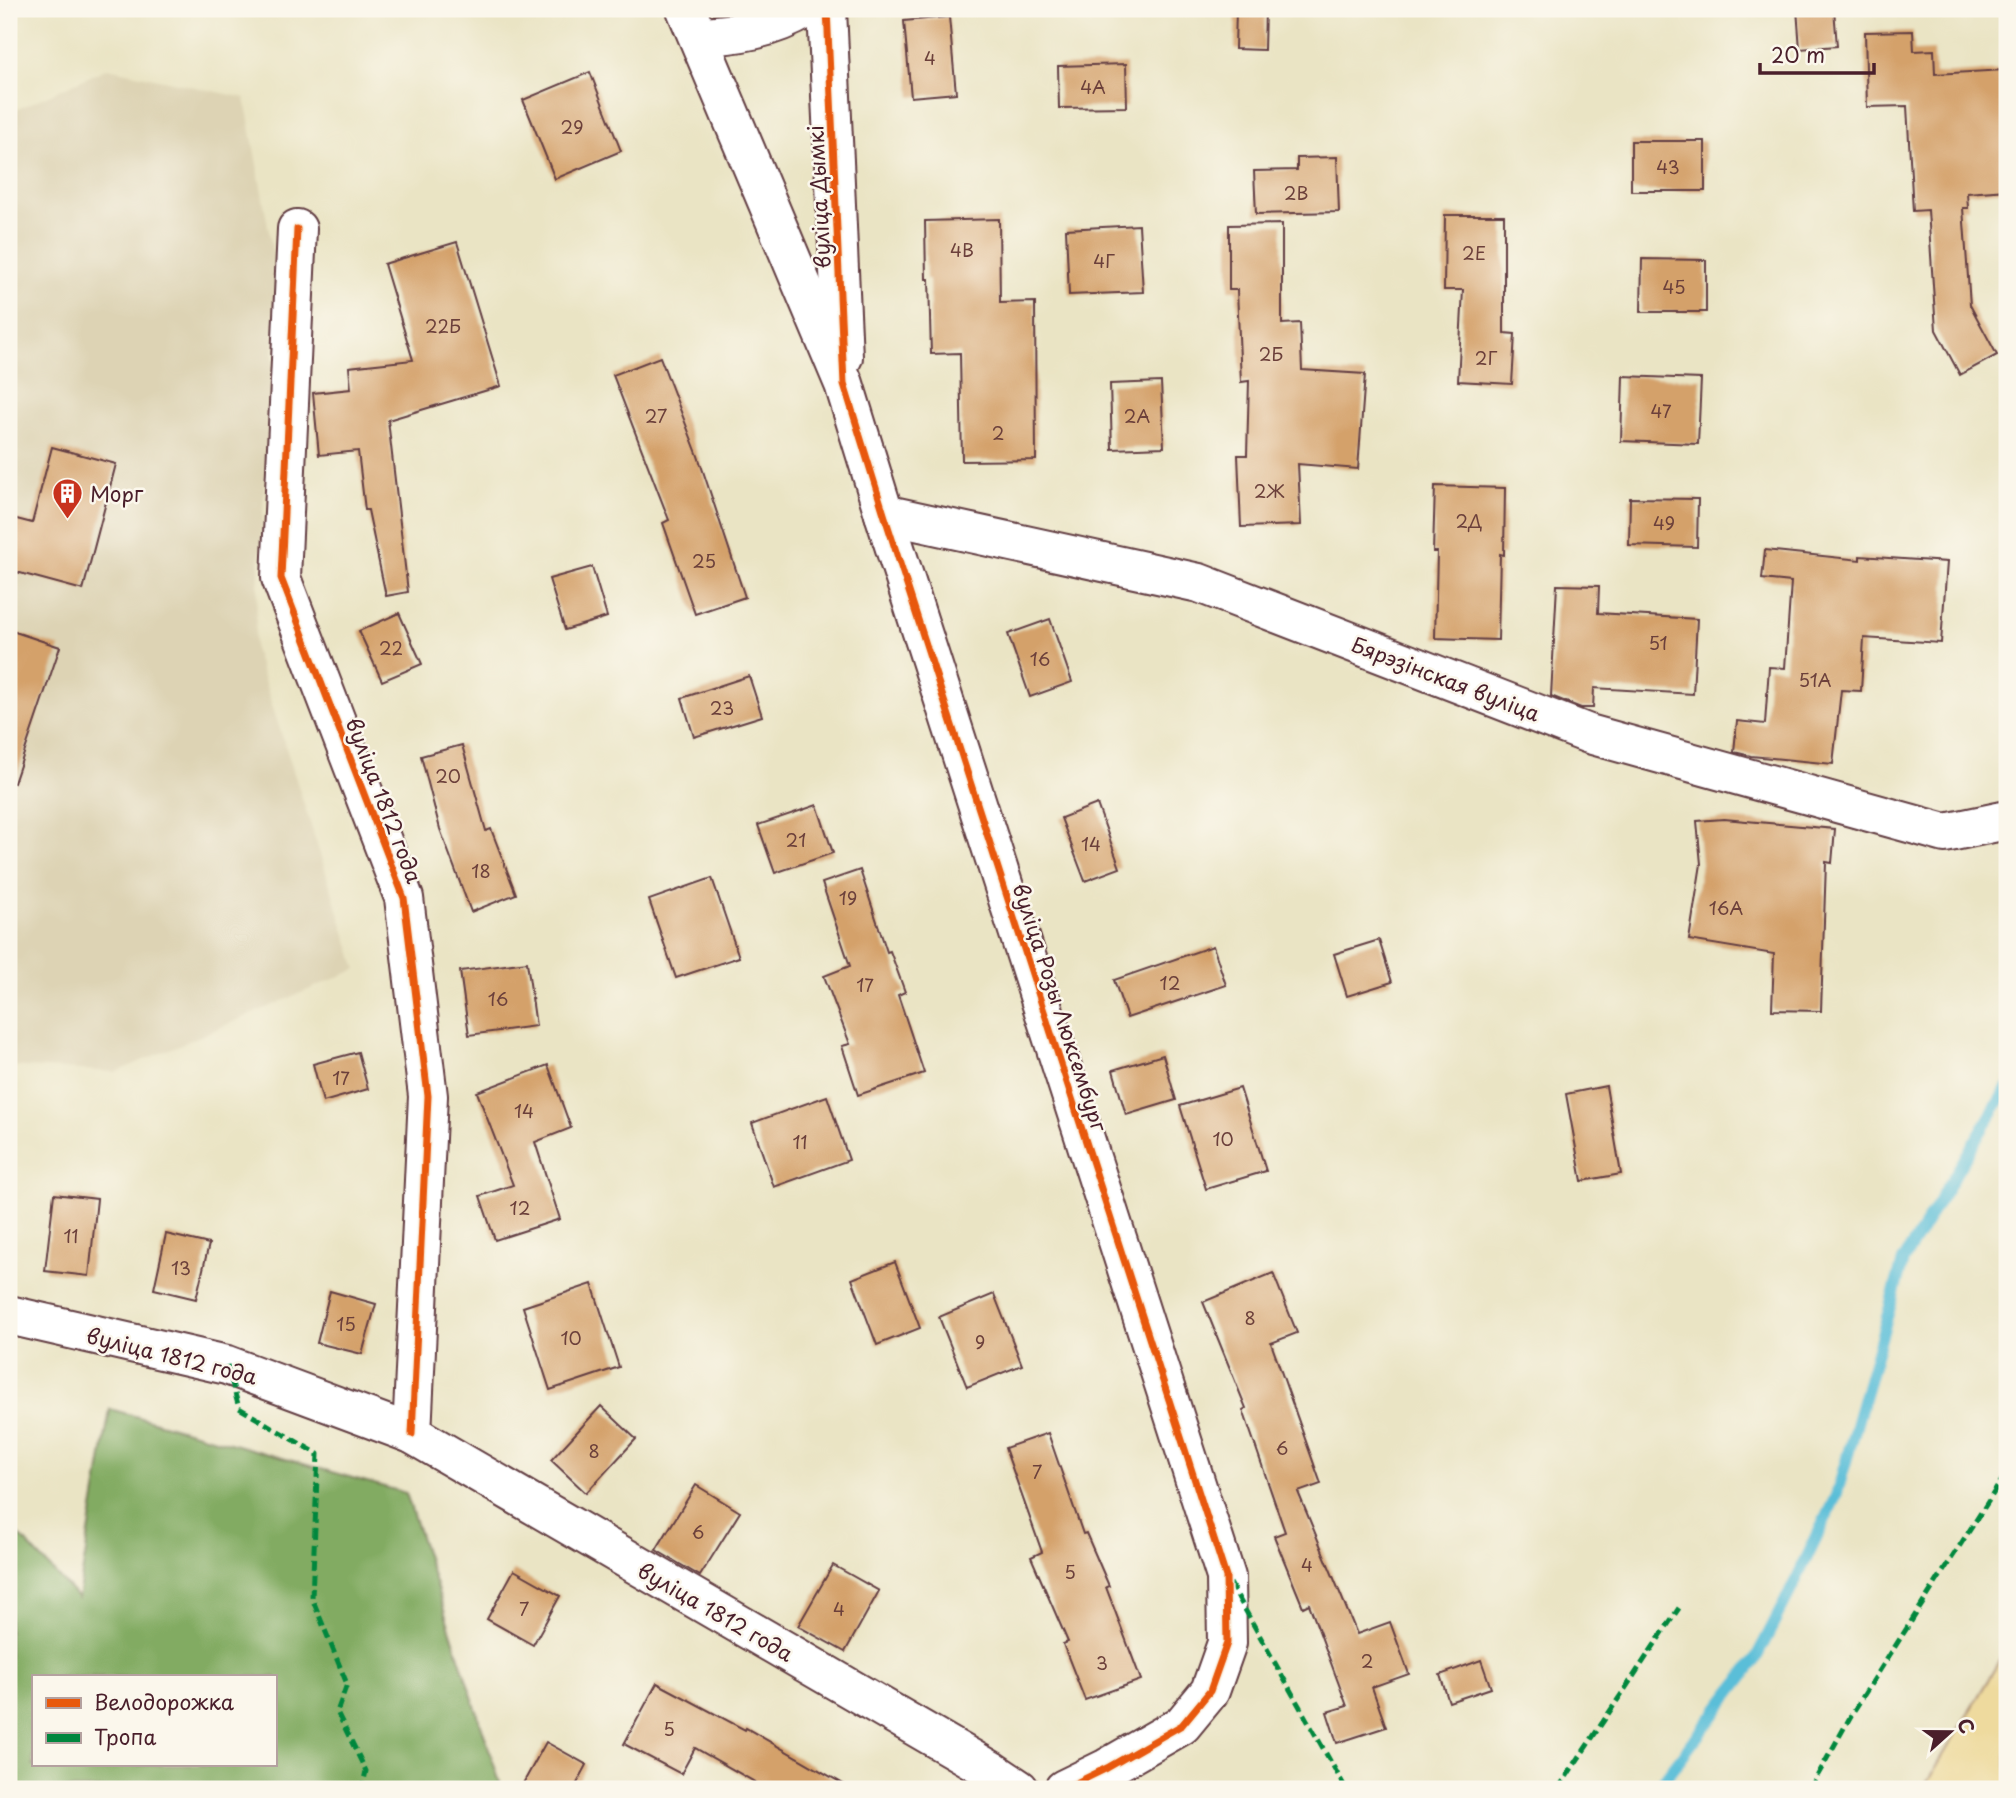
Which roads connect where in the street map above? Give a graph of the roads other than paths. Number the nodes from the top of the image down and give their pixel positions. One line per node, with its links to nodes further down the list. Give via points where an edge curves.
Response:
1 (806, 9): 3 (street, via 766,27 733,35)
2 (827, 9): 5 (street, вуліца Дымкі)
3 (692, 22): 5 (street, вуліца Розы Люксембург)
4 (297, 229): 9 (street, вуліца 1812 года, via 281,579 404,898 428,1096)
5 (844, 384): 6 (street, вуліца Розы Люксембург)
6 (884, 514): 7 (street, Бярэзінская вуліца, via 1199,583 1589,734 1945,833); 11 (street, вуліца Розы Люксембург, via 1226,1577 1227,1643 1210,1691 1182,1725)
7 (2007, 820)
8 (9, 1315): 9 (street, вуліца 1812 года, via 227,1365)
9 (412, 1434): 10 (street, вуліца 1812 года)
10 (1019, 1789)
11 (1064, 1789)

